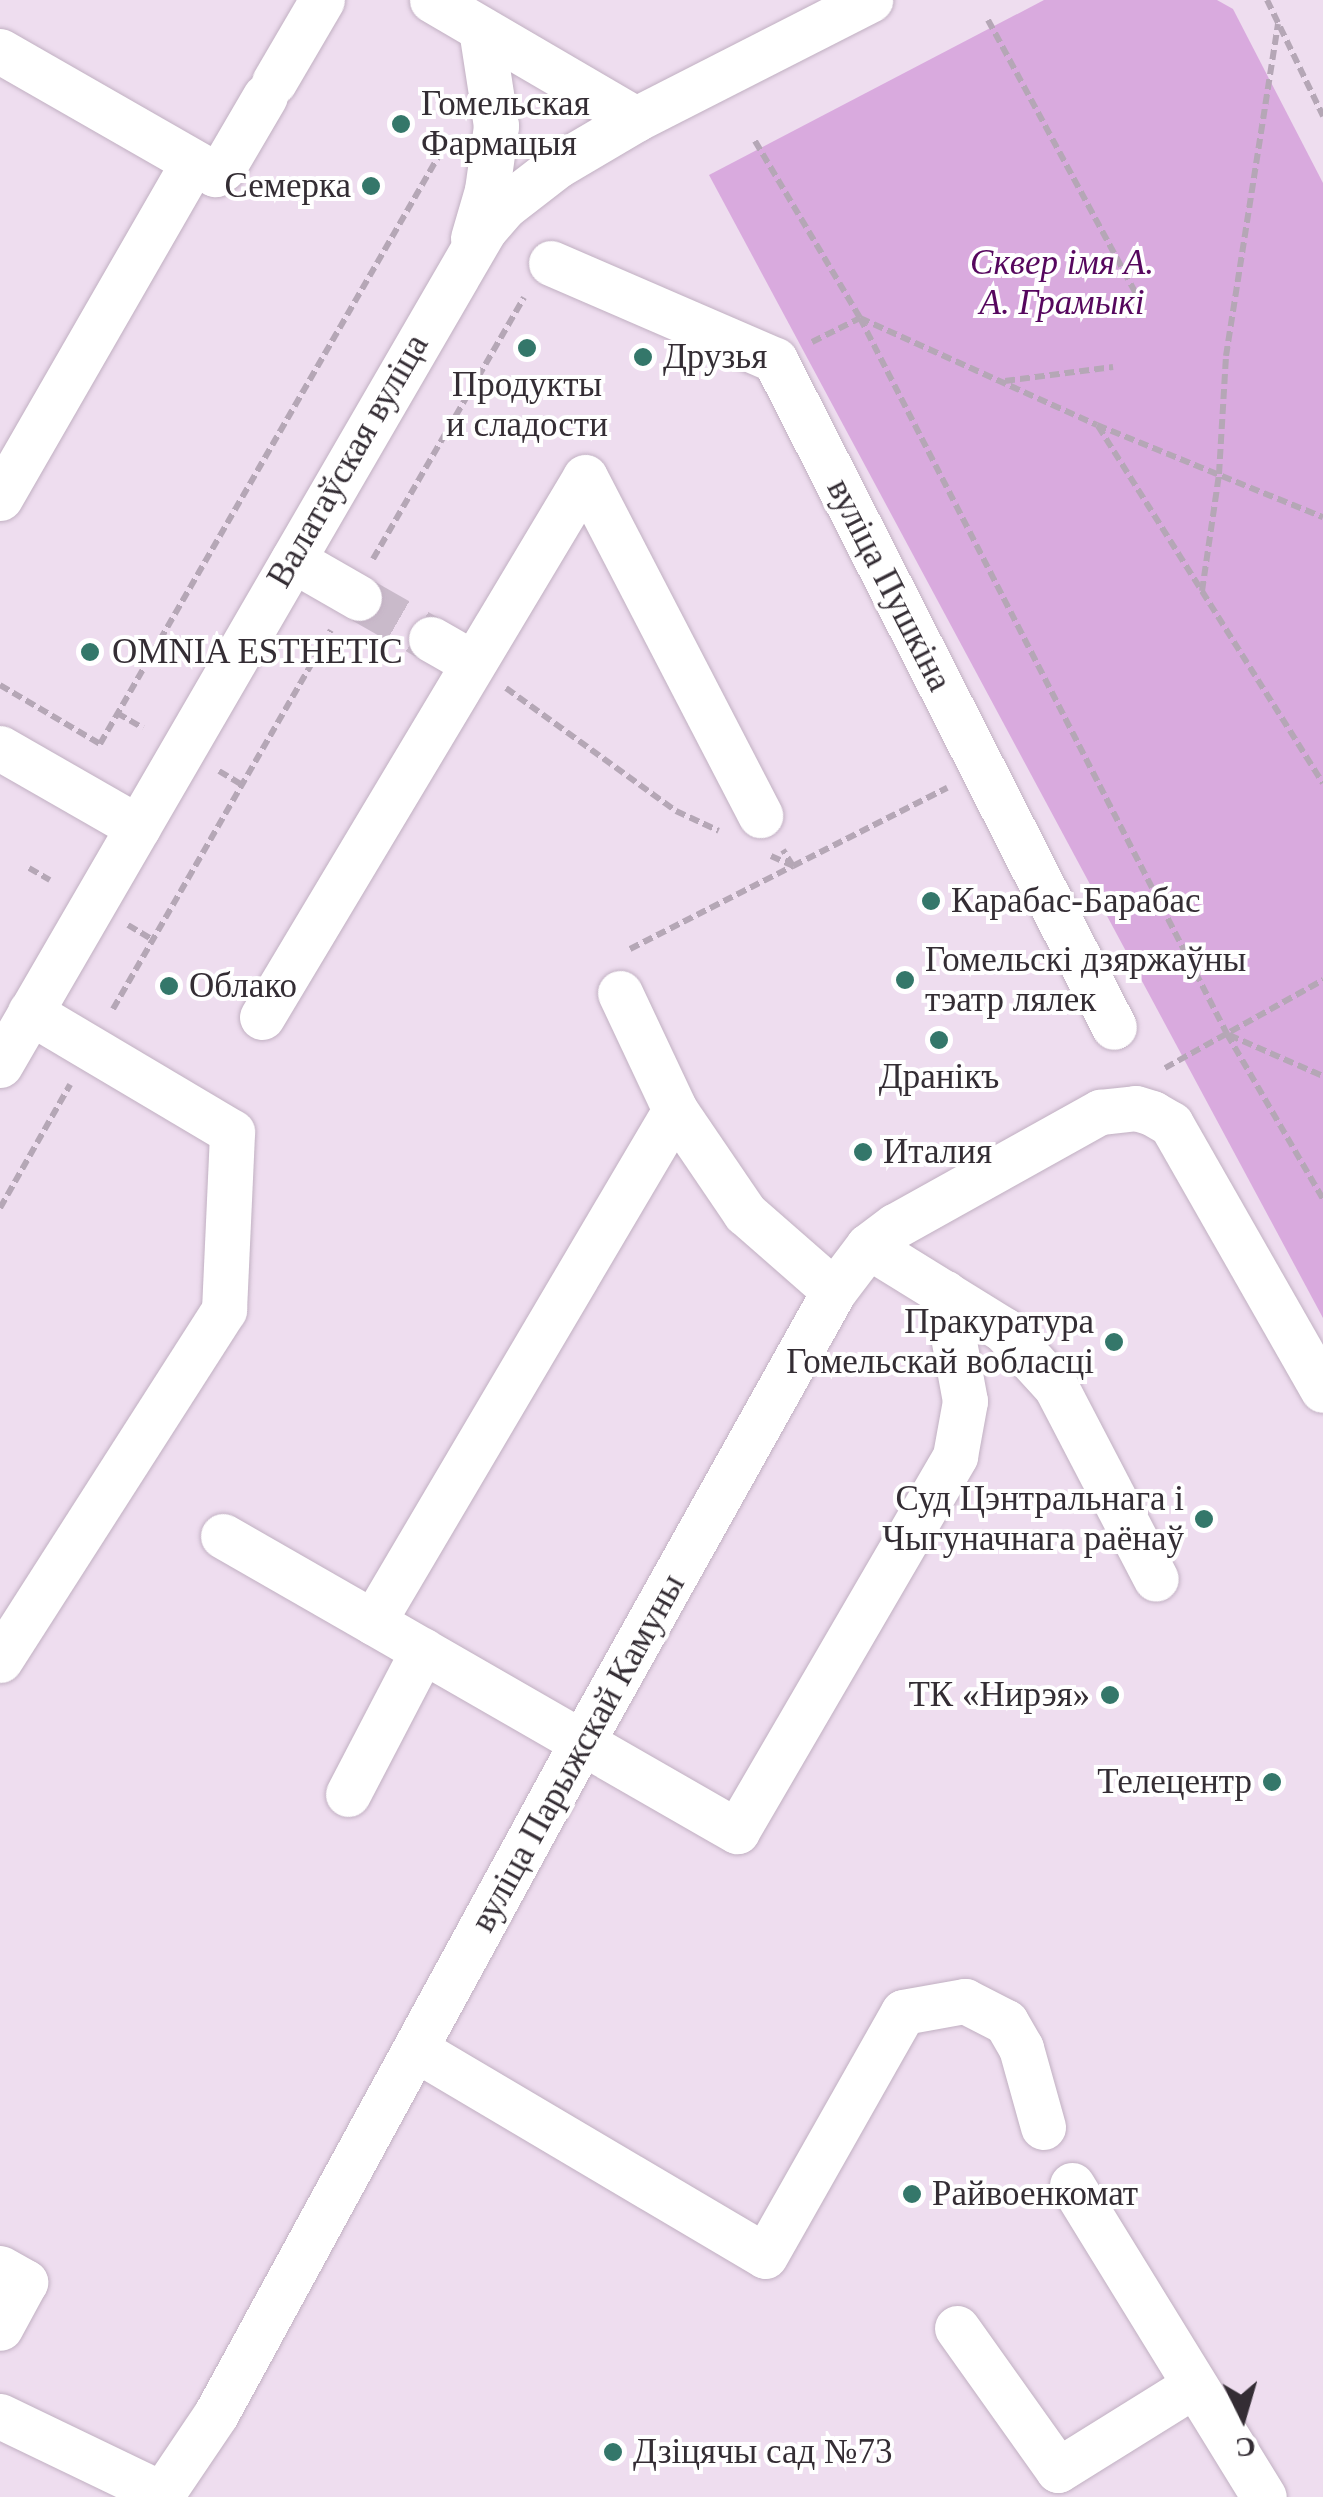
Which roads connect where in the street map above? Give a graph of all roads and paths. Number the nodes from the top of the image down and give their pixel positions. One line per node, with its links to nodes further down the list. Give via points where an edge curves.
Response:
1 (322, 0): 13 (street, via 223,168 215,174)
2 (432, 0): 7 (street)
3 (1267, 0): 6 (path)
4 (841, 7): 10 (street, Валатаўская вуліца)
5 (988, 20): 16 (path)
6 (1278, 24): 9 (path); 21 (path, via 1226,356)
7 (481, 29): 10 (street); 14 (street, via 496,126)
8 (0, 51): 13 (street)
9 (1323, 116)
10 (636, 119): 14 (street, Валатаўская вуліца, via 558,164)
11 (447, 136): 30 (path)
12 (756, 141): 17 (path)
13 (192, 164): 22 (street)
14 (469, 250): 24 (street, Валатаўская вуліца)
15 (559, 267): 26 (path, via 529,288); 47 (street, вуліца Пушкіна, via 774,360)
16 (1138, 297)
17 (860, 318): 19 (path); 48 (path)
18 (1112, 367): 19 (path)
19 (1001, 381): 20 (path)
20 (1097, 424): 21 (path); 25 (path)
21 (1219, 474): 23 (path); 25 (path)
22 (0, 498)
23 (1323, 517)
24 (293, 560): 26 (street); 37 (street, Валатаўская вуліца)
25 (1202, 591): 34 (path)
26 (356, 596): 35 (path)
27 (431, 640): 28 (street)
28 (473, 664): 36 (street, via 584,477); 46 (street)
29 (0, 686): 30 (path, via 100,744)
30 (117, 714): 31 (path)
31 (143, 728)
32 (0, 748): 37 (street)
33 (218, 770): 35 (path)
34 (1323, 783)
35 (242, 785): 42 (path)
36 (760, 815)
37 (138, 827): 45 (street, Валатаўская вуліца)
38 (793, 866): 43 (path)
39 (29, 868): 40 (path)
40 (50, 880)
41 (126, 924): 42 (path)
42 (153, 940): 49 (path)
43 (620, 974): 53 (street)
44 (1323, 980): 48 (path)
45 (30, 1012): 49 (street); 50 (street, Валатаўская вуліца)
46 (262, 1017)
47 (1114, 1027)
48 (1228, 1034): 51 (path); 52 (path); 54 (path)
49 (91, 1048): 55 (path); 64 (street, via 232,1132 224,1310)
50 (0, 1064)
51 (1165, 1068)
52 (1323, 1076)
53 (675, 1110): 57 (street, via 745,1213); 62 (street)
54 (1323, 1199)
55 (0, 1208)
56 (868, 1246): 57 (street, вуліца Парыжскай Камуны); 58 (street); 59 (street, вуліца Парыжскай Камуны, via 1100,1112 1136,1108 1171,1124)
57 (834, 1291): 65 (street, вуліца Парыжскай Камуны)
58 (945, 1293): 61 (street, via 1004,1330 1056,1387); 65 (street, via 965,1401 956,1456 737,1831)
59 (1323, 1390)
60 (223, 1536): 62 (street)
61 (1156, 1579)
62 (373, 1622): 63 (street)
63 (423, 1650): 65 (street); 66 (street)
64 (0, 1660)
65 (582, 1742): 67 (street, вуліца Парыжскай Камуны)
66 (348, 1794)
67 (417, 2050): 68 (street, via 765,2256 903,2012 965,2001 1006,2022 1021,2048); 75 (street, вуліца Парыжскай Камуны, via 216,2414)
68 (1043, 2127)
69 (1072, 2185): 73 (street)
70 (0, 2268): 71 (street, via 25,2282)
71 (0, 2328)
72 (958, 2328): 73 (street, via 1058,2470)
73 (1193, 2386): 76 (street)
74 (0, 2416): 75 (street)
75 (161, 2496)
76 (1264, 2497)

